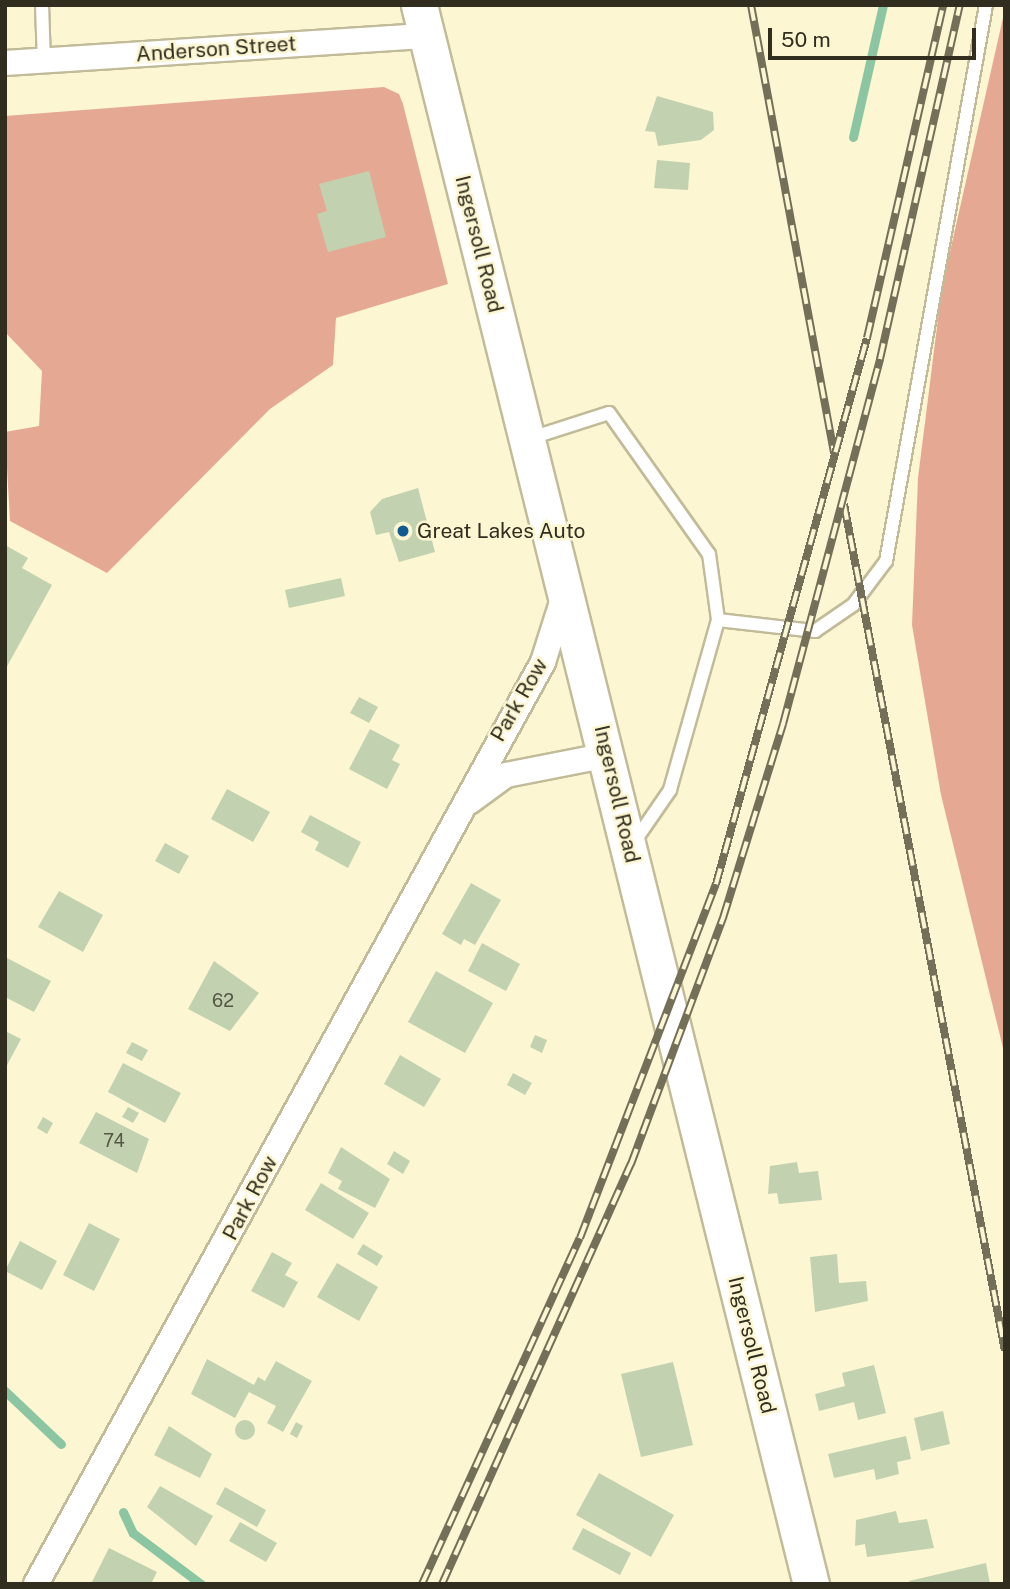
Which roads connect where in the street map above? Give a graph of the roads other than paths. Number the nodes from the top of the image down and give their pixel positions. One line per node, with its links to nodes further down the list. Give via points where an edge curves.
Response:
1 (42, 5): 4 (lane)
2 (986, 5): 8 (lane, via 886,561 853,605 815,631)
3 (423, 21): 4 (street, Anderson Street); 6 (main road, Ingersoll Road)
4 (44, 61): 5 (street, Anderson Street)
5 (5, 63)
6 (528, 439): 7 (main road, Ingersoll Road); 8 (lane, via 609,413 697,530 709,554)
7 (566, 584): 9 (main road, Ingersoll Road); 10 (street, Park Row, via 543,662)
8 (718, 620): 11 (lane, via 670,790)
9 (608, 755): 10 (street, Park Row, via 506,775); 11 (main road, Ingersoll Road)
10 (460, 810): 12 (street, Park Row)
11 (630, 848): 13 (main road, Ingersoll Road)
12 (36, 1584)
13 (811, 1584)

